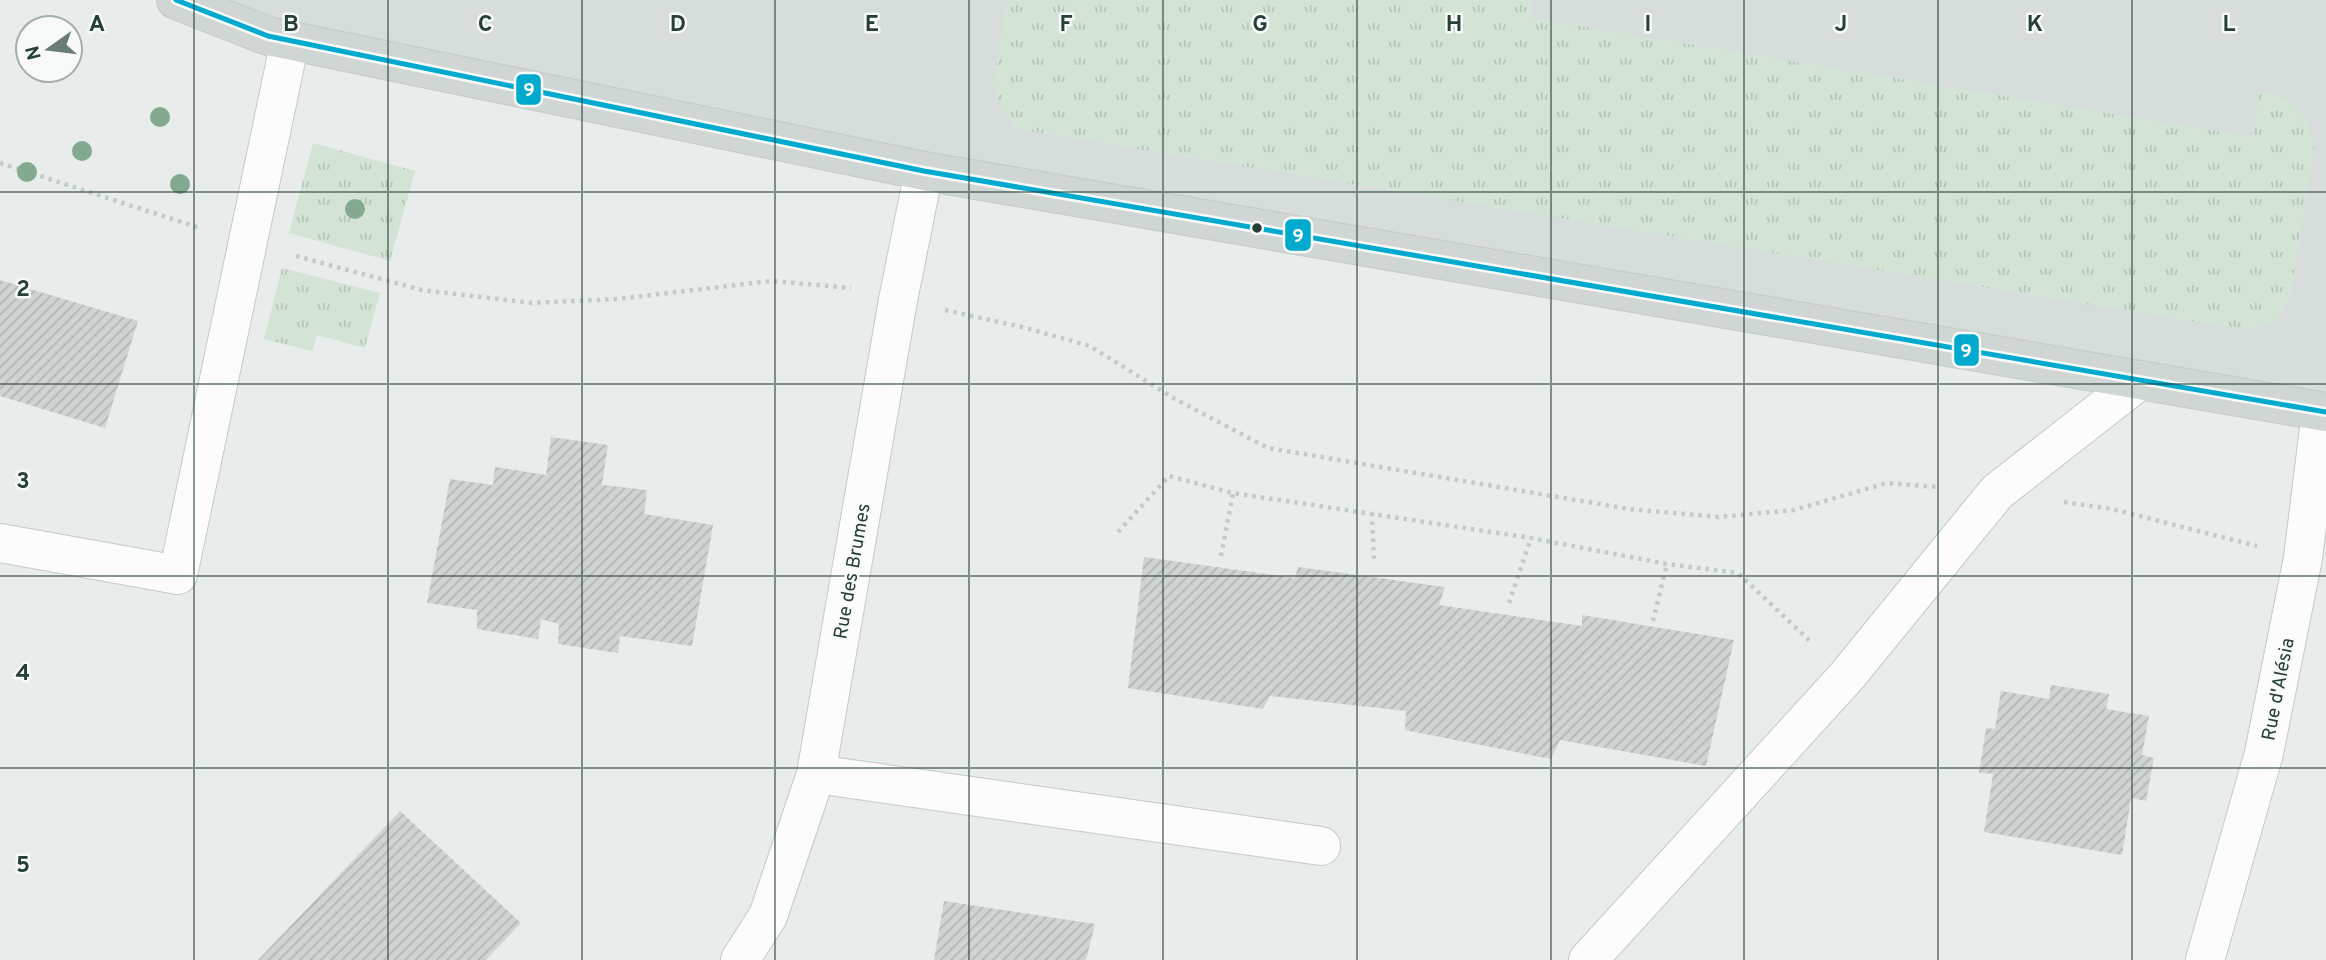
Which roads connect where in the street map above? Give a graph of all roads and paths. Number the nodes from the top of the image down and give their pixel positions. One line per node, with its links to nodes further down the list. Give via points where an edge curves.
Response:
1 (176, 0): 2 (main road)
2 (290, 41): 4 (main road); 5 (street)
3 (0, 163): 5 (path)
4 (924, 171): 6 (street, Rue des Brumes); 7 (main road)
5 (249, 243): 6 (path, via 422,290 532,303 617,299 771,281 853,289); 14 (street, via 178,575)
6 (898, 300): 9 (path, via 1090,346 1175,399 1268,448 1629,509 1718,517 1794,510 1887,483); 22 (street, Rue des Brumes)
7 (2140, 380): 8 (main road); 9 (street)
8 (2323, 412): 16 (street, Rue d'Alésia)
9 (1997, 492): 16 (path, via 2112,509); 21 (street)
10 (1233, 493): 11 (path); 12 (path, via 1169,476); 15 (path)
11 (1372, 512): 13 (path); 17 (path)
12 (1118, 532)
13 (1531, 538): 18 (path); 19 (path)
14 (0, 543)
15 (1221, 555)
16 (2303, 558): 26 (street, Rue d'Alésia, via 2264,753)
17 (1374, 561)
18 (1667, 564): 20 (path); 21 (path, via 1738,573)
19 (1509, 603)
20 (1653, 621)
21 (1847, 676): 25 (street)
22 (816, 774): 23 (street); 24 (street, Rue des Brumes, via 768,916)
23 (1321, 846)
24 (740, 960)
25 (1588, 960)
26 (2205, 960)

